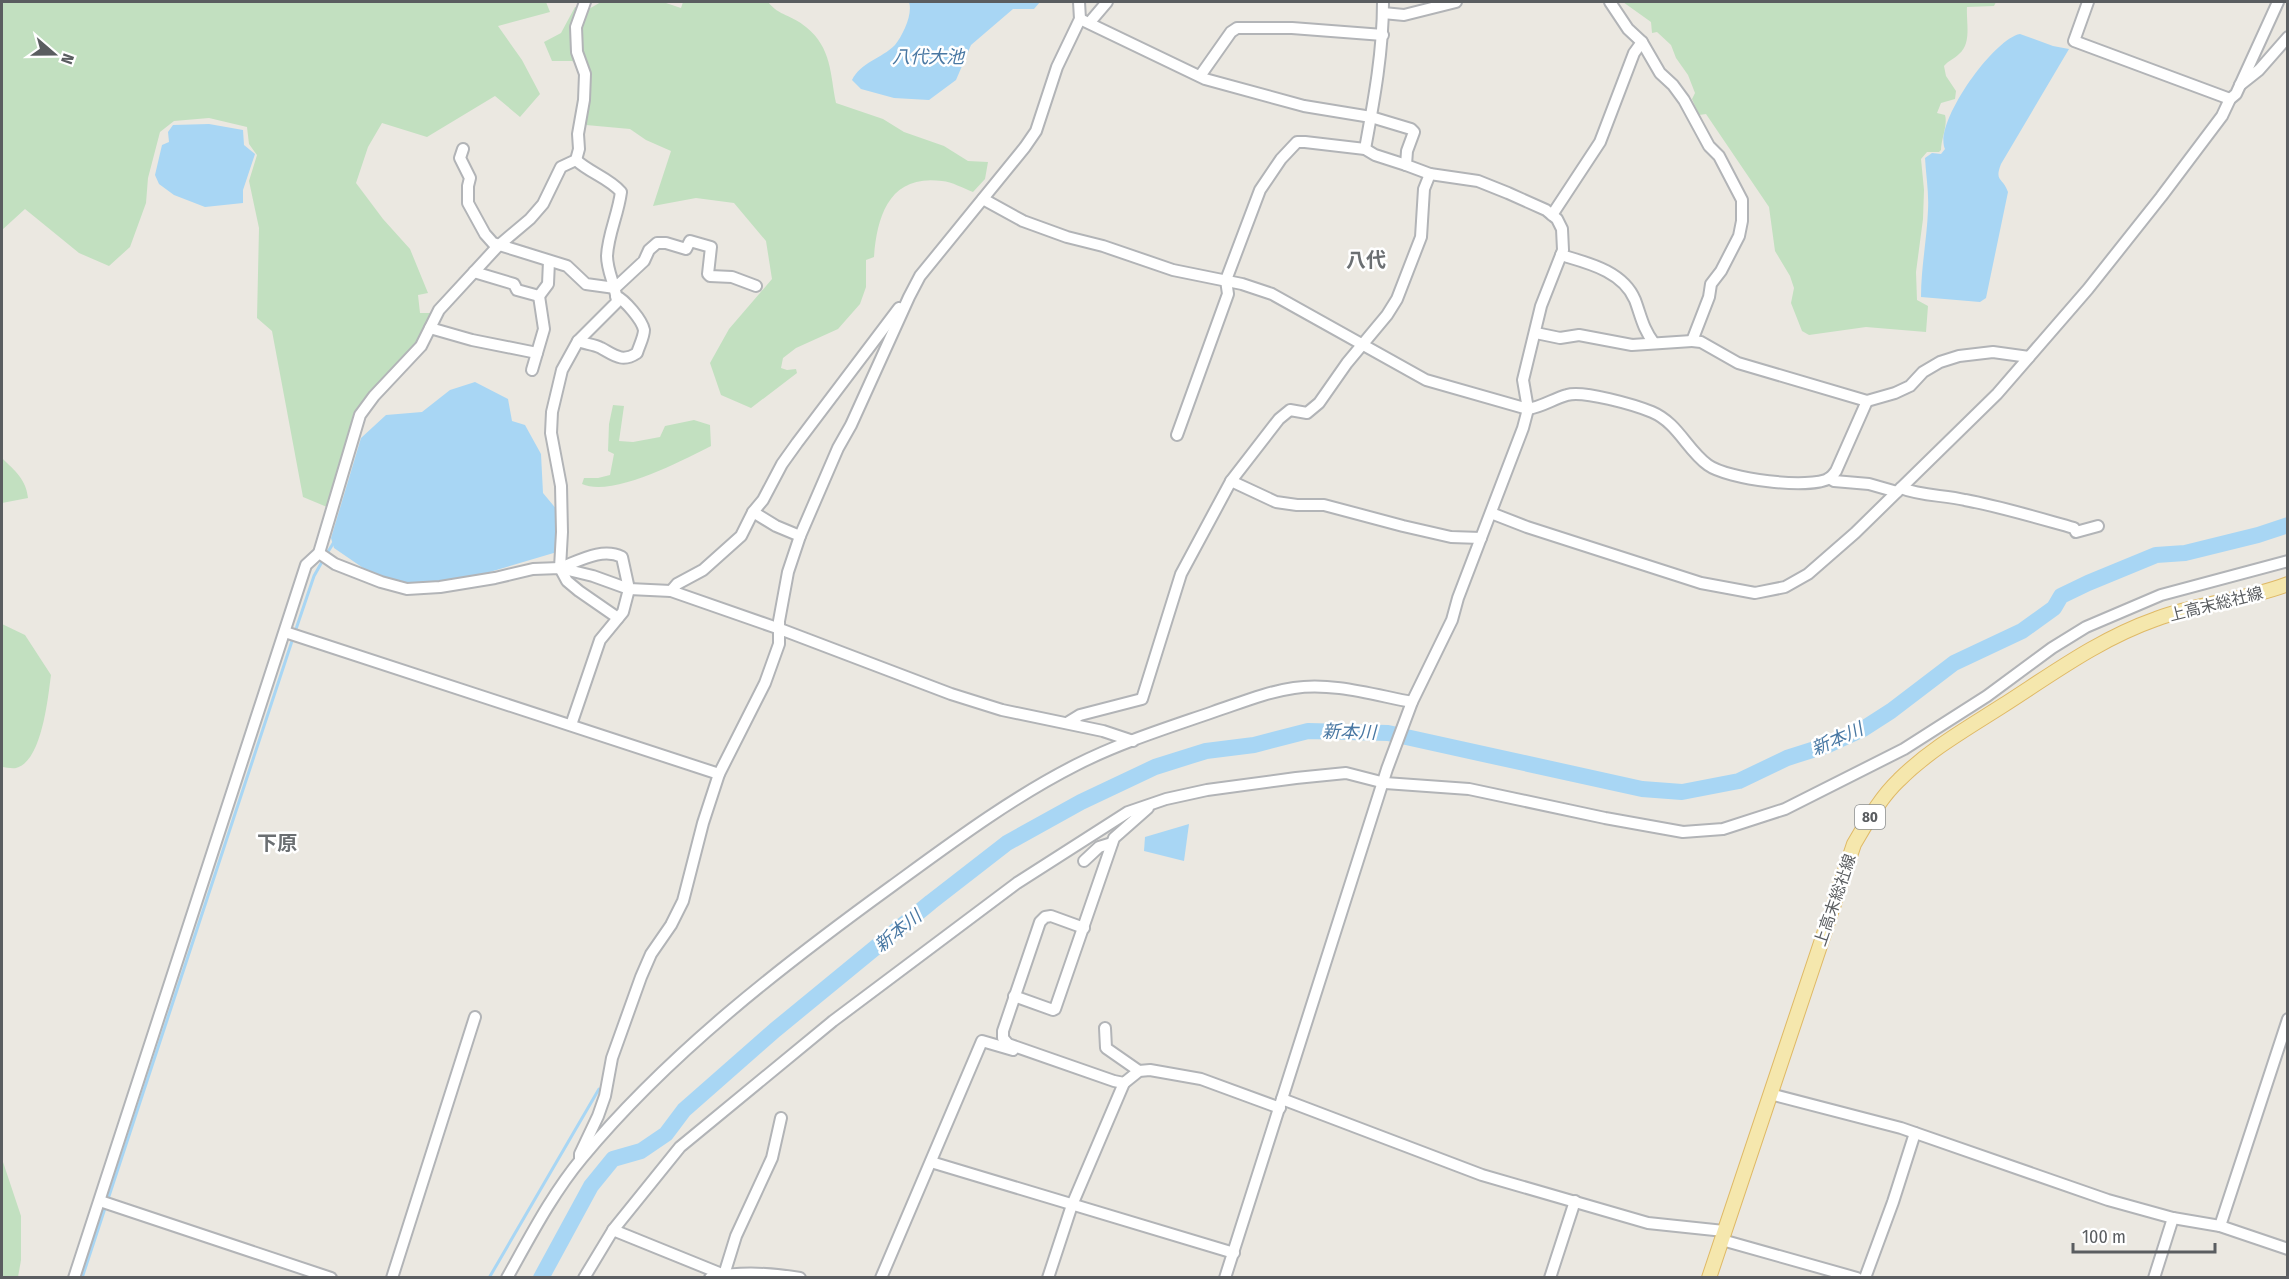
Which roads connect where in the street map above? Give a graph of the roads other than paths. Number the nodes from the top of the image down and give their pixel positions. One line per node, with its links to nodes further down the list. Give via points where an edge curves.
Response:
1 (585, 2): 19 (street, via 576,27 577,52 585,74)
2 (1079, 2): 9 (street)
3 (1107, 2): 9 (street)
4 (1456, 2): 8 (street, via 1404,15)
5 (1610, 2): 12 (street)
6 (2088, 2): 15 (street, via 2074,41)
7 (2278, 2): 14 (street)
8 (1383, 7): 10 (street)
9 (1085, 20): 13 (street); 22 (street, via 1057,67 1036,131)
10 (1383, 35): 13 (street, via 1237,28); 16 (street)
11 (2288, 37): 14 (street)
12 (1642, 42): 23 (street, via 1634,53 1600,142); 36 (street, via 1653,64 1684,100 1742,200 1739,236 1711,284)
13 (1200, 76): 16 (street, via 1304,106)
14 (2240, 85): 15 (street)
15 (2230, 99): 40 (street, via 2222,116 2161,197)
16 (1371, 117): 18 (street); 20 (street, via 1412,129)
17 (463, 149): 24 (street, via 460,158 470,178 468,202 485,234)
18 (1365, 149): 20 (street); 28 (street, via 1297,142 1260,190)
19 (576, 160): 24 (street, via 561,167 543,204); 30 (street, via 621,192 607,260)
20 (1406, 165): 21 (street)
21 (1430, 174): 23 (street, via 1478,181); 38 (street, via 1424,189 1421,237 1414,257 1397,299)
22 (983, 199): 28 (street, via 1023,221 1067,237 1173,270); 32 (street, via 920,276)
23 (1552, 215): 25 (street, via 1562,229)
24 (498, 246): 26 (street); 27 (street)
25 (1561, 255): 34 (street, via 1541,306); 37 (street, via 1591,264 1619,279 1634,297 1646,333)
26 (549, 261): 30 (street, via 567,266 585,284); 31 (street, via 548,284)
27 (474, 272): 31 (street); 33 (street, via 440,310)
28 (1226, 280): 38 (street, via 1272,294); 44 (street, via 1228,294)
29 (756, 286): 30 (street, via 732,277 710,276 711,247 690,241 686,249 657,243)
30 (616, 292): 35 (street, via 617,302); 35 (street, via 643,326 637,353 618,358)
31 (539, 296): 39 (street, via 544,329)
32 (904, 307): 48 (street, via 898,308 796,443); 51 (street)
33 (430, 328): 39 (street); 53 (street, via 421,346 360,415)
34 (1536, 333): 37 (street, via 1560,338 1579,335 1632,345); 43 (street, via 1523,380)
35 (578, 341): 55 (street, via 562,370 552,411 551,433 561,486)
36 (1692, 341): 37 (street); 42 (street, via 1738,363)
37 (1654, 343)
38 (1363, 345): 43 (street, via 1426,380); 46 (street, via 1313,408 1307,413 1290,410 1279,419)
39 (537, 353): 41 (street)
40 (2029, 357): 42 (street, via 1993,352 1959,356 1923,372 1910,386); 47 (street)
41 (532, 369)
42 (1867, 401): 45 (street, via 1836,471)
43 (1528, 409): 45 (street, via 1569,394 1588,394 1652,412 1669,422 1710,466 1737,476 1765,482 1817,482); 49 (street)
44 (1177, 435)
45 (1829, 478): 47 (street)
46 (1231, 481): 52 (street, via 1276,502 1324,505 1451,537); 63 (street, via 1177,583 1142,699)
47 (1899, 490): 49 (street, via 1808,574 1785,587 1755,593 1701,583); 50 (street, via 1987,504 2074,528 2076,532)
48 (753, 512): 51 (street); 58 (street, via 741,536 703,570)
49 (1491, 513): 52 (street)
50 (2098, 526)
51 (800, 536): 60 (street, via 788,572)
52 (1481, 538): 62 (street, via 1452,620)
53 (319, 553): 55 (street, via 335,564 407,589); 61 (street, via 306,565)
54 (2288, 561): 67 (street, via 2161,595 2086,627 1904,749 1785,809 1723,829 1683,832 1469,789)
55 (560, 568): 57 (street); 57 (street, via 587,557 615,553 622,557); 59 (street, via 567,581)
56 (2288, 584): 79 (main road, 上高末総社線 / 80, via 2256,596 2158,618 2090,648 1967,727 1898,781 1854,844)
57 (629, 589): 58 (street); 59 (street)
58 (671, 591): 60 (street)
59 (618, 618): 64 (street, via 600,640)
60 (780, 629): 63 (street, via 951,694 1002,710); 66 (street, via 779,644 765,683)
61 (285, 632): 64 (street); 85 (street)
62 (1410, 705): 65 (street, via 1331,687 1297,687 1264,694); 67 (street)
63 (1067, 723): 65 (street)
64 (571, 725): 66 (street)
65 (1133, 741): 83 (street, via 1035,787 842,922 669,1066)
66 (719, 774): 83 (street, via 683,901 641,977 612,1058 605,1096)
67 (1385, 783): 68 (street, via 1346,773 1207,790); 80 (street)
68 (1150, 805): 69 (street, via 1120,830); 90 (street, via 1119,817 1017,883 808,1040 680,1147)
69 (1112, 843): 70 (street, via 1100,847); 71 (street)
70 (1084, 861)
71 (1084, 928): 72 (street, via 1045,917); 72 (street, via 1055,1009)
72 (1014, 996): 76 (street, via 1003,1038 1008,1044)
73 (475, 1017): 97 (street)
74 (2288, 1019): 89 (street)
75 (1106, 1028): 77 (street, via 1106,1048)
76 (1052, 1060): 78 (street); 84 (street, via 1045,1062 982,1041)
77 (1139, 1071): 78 (street); 80 (street, via 1201,1079)
78 (1124, 1083): 87 (street)
79 (1770, 1094): 82 (street); 91 (main road, 上高末総社線 / 80)
80 (1281, 1103): 86 (street, via 1482,1175); 93 (street)
81 (781, 1118): 94 (street, via 772,1158 736,1236)
82 (1915, 1133): 88 (street, via 2108,1200); 108 (street)
83 (580, 1159): 98 (street)
84 (931, 1162): 87 (street); 102 (street)
85 (100, 1201): 95 (street); 96 (street)
86 (1575, 1202): 91 (street, via 1648,1223); 105 (street)
87 (1072, 1205): 93 (street); 103 (street)
88 (2173, 1218): 89 (street); 109 (street)
89 (2220, 1226): 92 (street)
90 (613, 1230): 94 (street); 99 (street)
91 (1723, 1236): 106 (main road, 上高末総社線 / 80); 107 (street)
92 (2288, 1249)
93 (1234, 1253): 104 (street)
94 (723, 1276): 100 (street); 101 (street, via 764,1273)
95 (74, 1278)
96 (331, 1278)
97 (392, 1278)
98 (507, 1278)
99 (584, 1278)
100 (710, 1278)
101 (800, 1278)
102 (881, 1278)
103 (1048, 1278)
104 (1225, 1278)
105 (1550, 1278)
106 (1709, 1278)
107 (1857, 1278)
108 (1865, 1278)
109 (2154, 1278)

